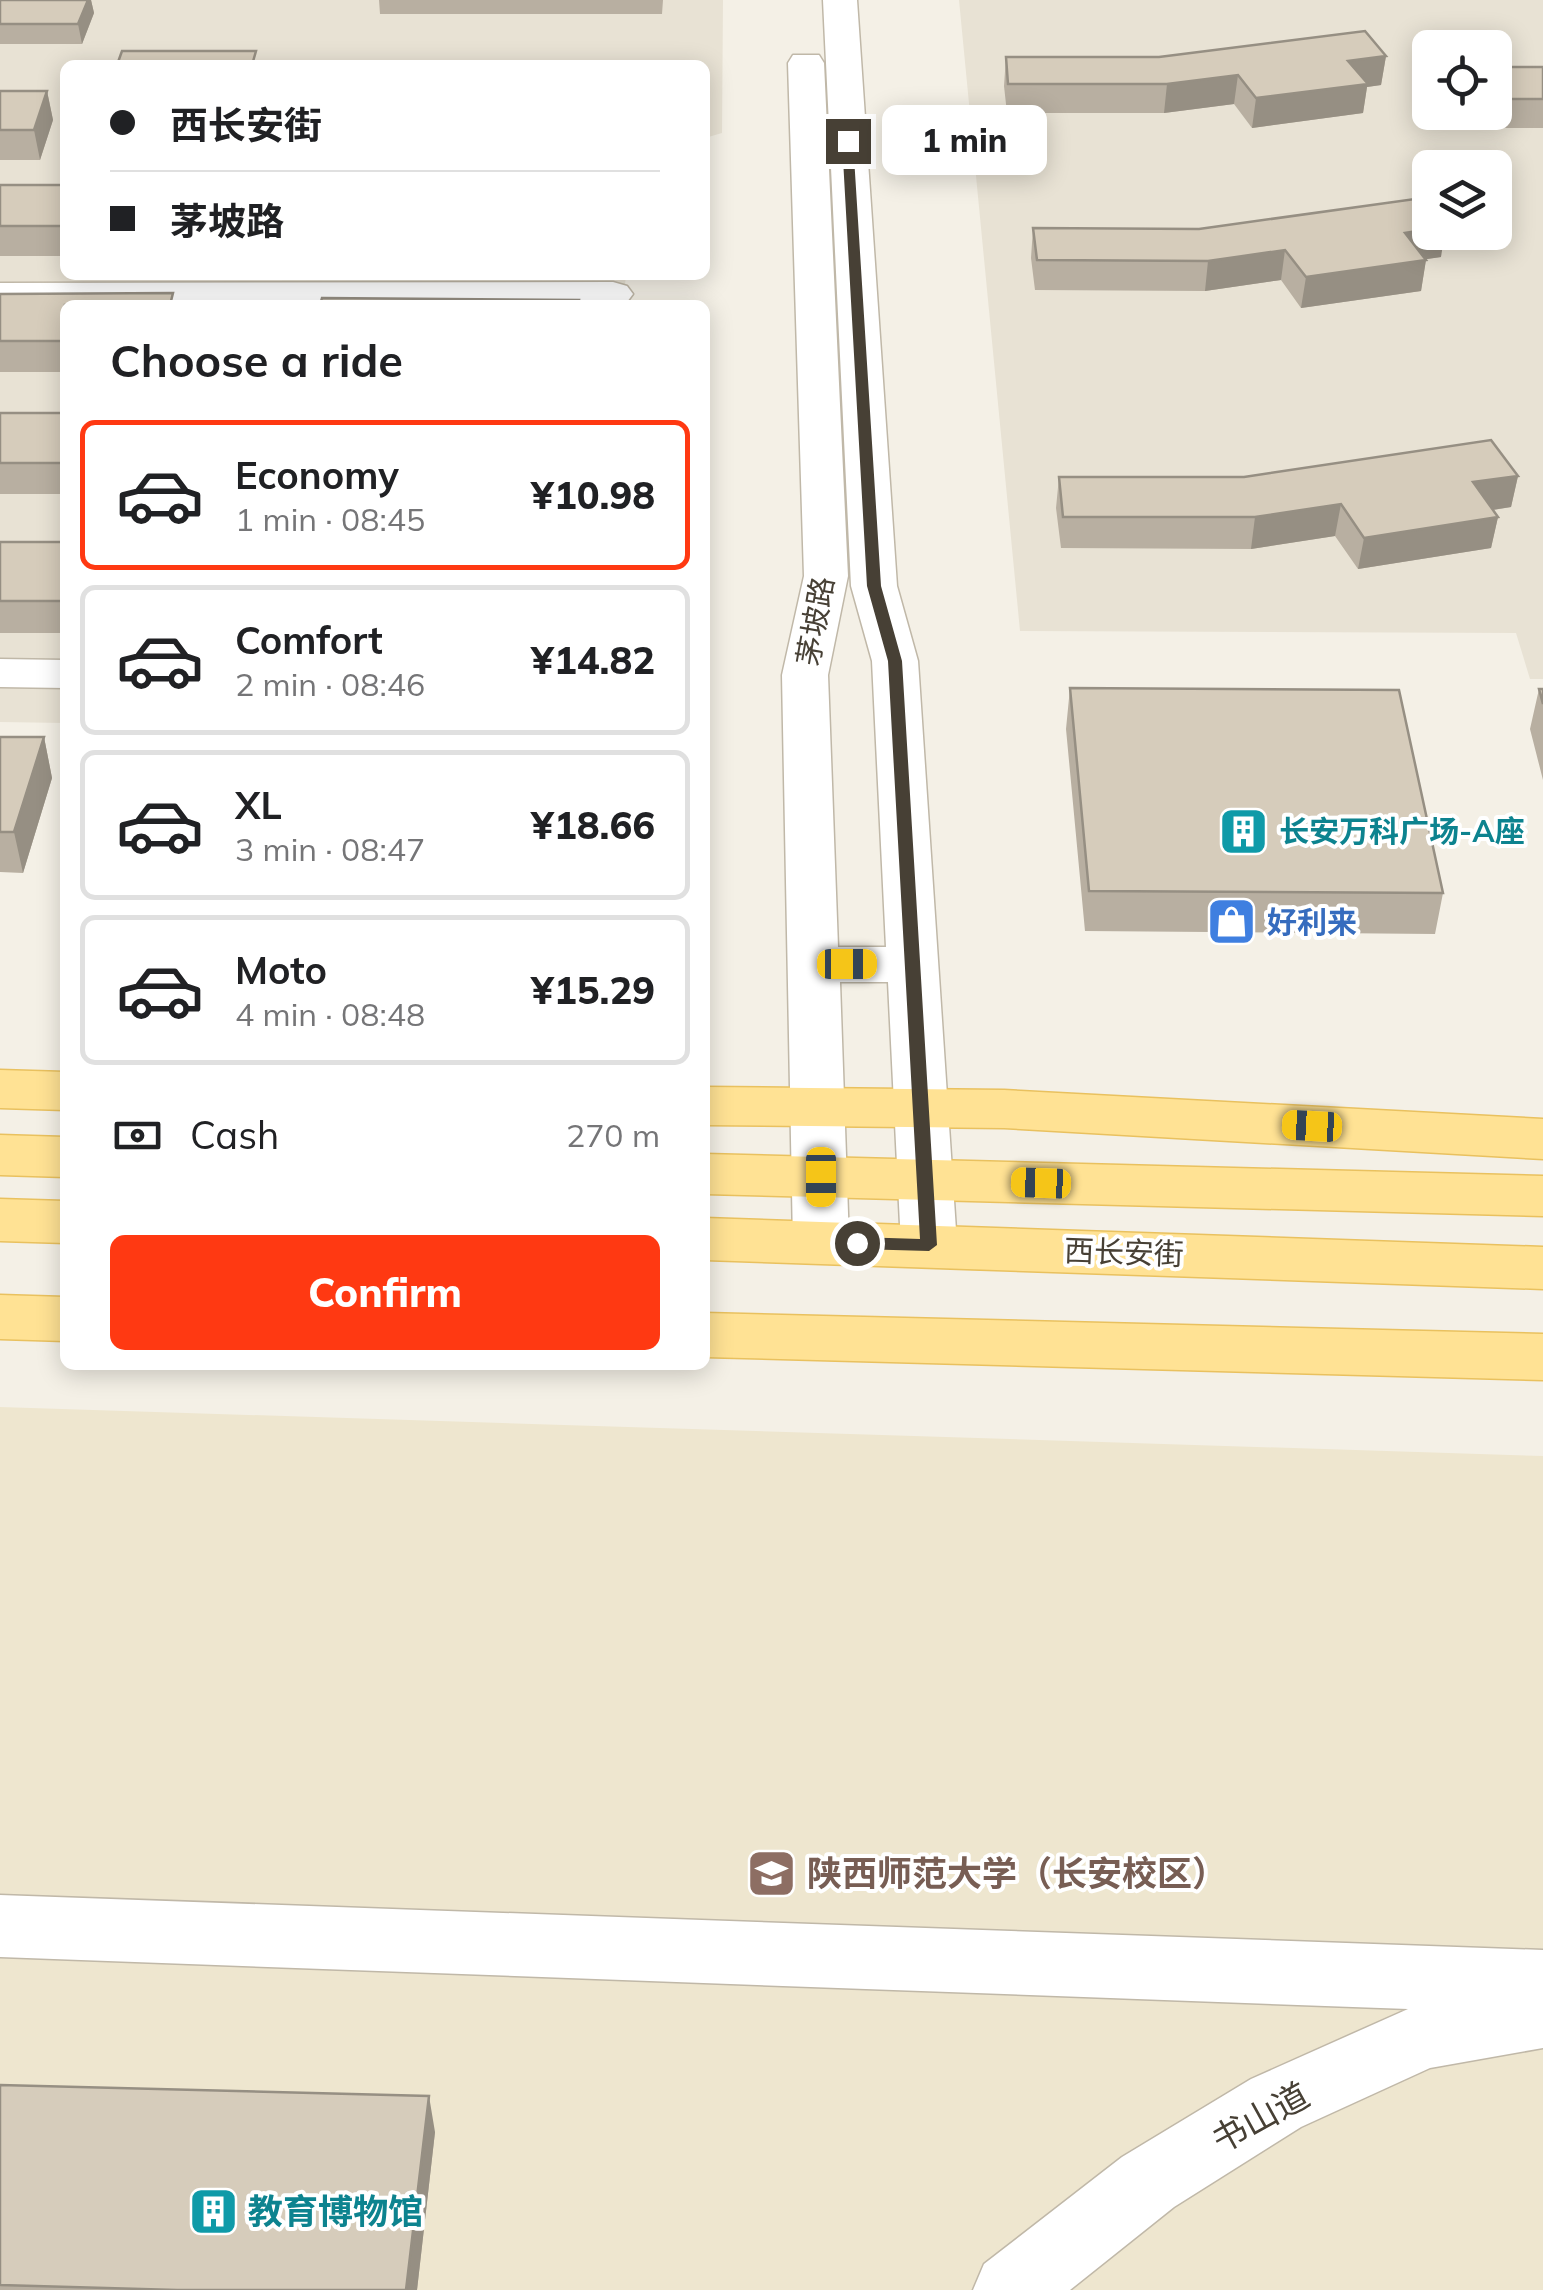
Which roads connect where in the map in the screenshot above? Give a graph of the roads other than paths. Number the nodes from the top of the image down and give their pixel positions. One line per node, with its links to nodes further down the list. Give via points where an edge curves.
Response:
1 (804, 0): 9 (street, 茅坡路, via 826,576 804,675)
2 (840, 0): 8 (street, 茅坡路, via 874,586 895,661)
3 (272, 291): 4 (street); 5 (street)
4 (613, 291)
5 (0, 295)
6 (0, 673): 7 (street)
7 (60, 674)
8 (912, 964): 9 (street); 13 (street, 茅坡路)
9 (814, 965): 14 (street, 茅坡路)
10 (0, 1089): 11 (main road)
11 (60, 1091)
12 (710, 1106): 14 (main road)
13 (920, 1106): 14 (main road); 15 (main road); 20 (street, 茅坡路)
14 (818, 1108): 19 (street, 茅坡路)
15 (1543, 1139)
16 (0, 1155): 17 (main road)
17 (60, 1156)
18 (710, 1174): 19 (main road)
19 (821, 1177): 20 (main road); 25 (street, 茅坡路)
20 (924, 1180): 21 (main road); 26 (street, 茅坡路)
21 (1543, 1196)
22 (0, 1220): 23 (main road)
23 (60, 1222)
24 (710, 1240): 25 (main road, 西长安街)
25 (821, 1242): 26 (main road, 西长安街)
26 (929, 1245): 27 (main road, 西长安街)
27 (1543, 1268)
28 (0, 1317): 29 (main road)
29 (60, 1319)
30 (710, 1336): 31 (main road)
31 (1543, 1357)
32 (0, 1926): 33 (street)
33 (1543, 1982)
34 (1543, 2004): 36 (street)
35 (1543, 2016): 36 (street, 书山道)
36 (1423, 2036): 37 (street, 书山道, via 1276,2103 1148,2182)
37 (1011, 2290)

